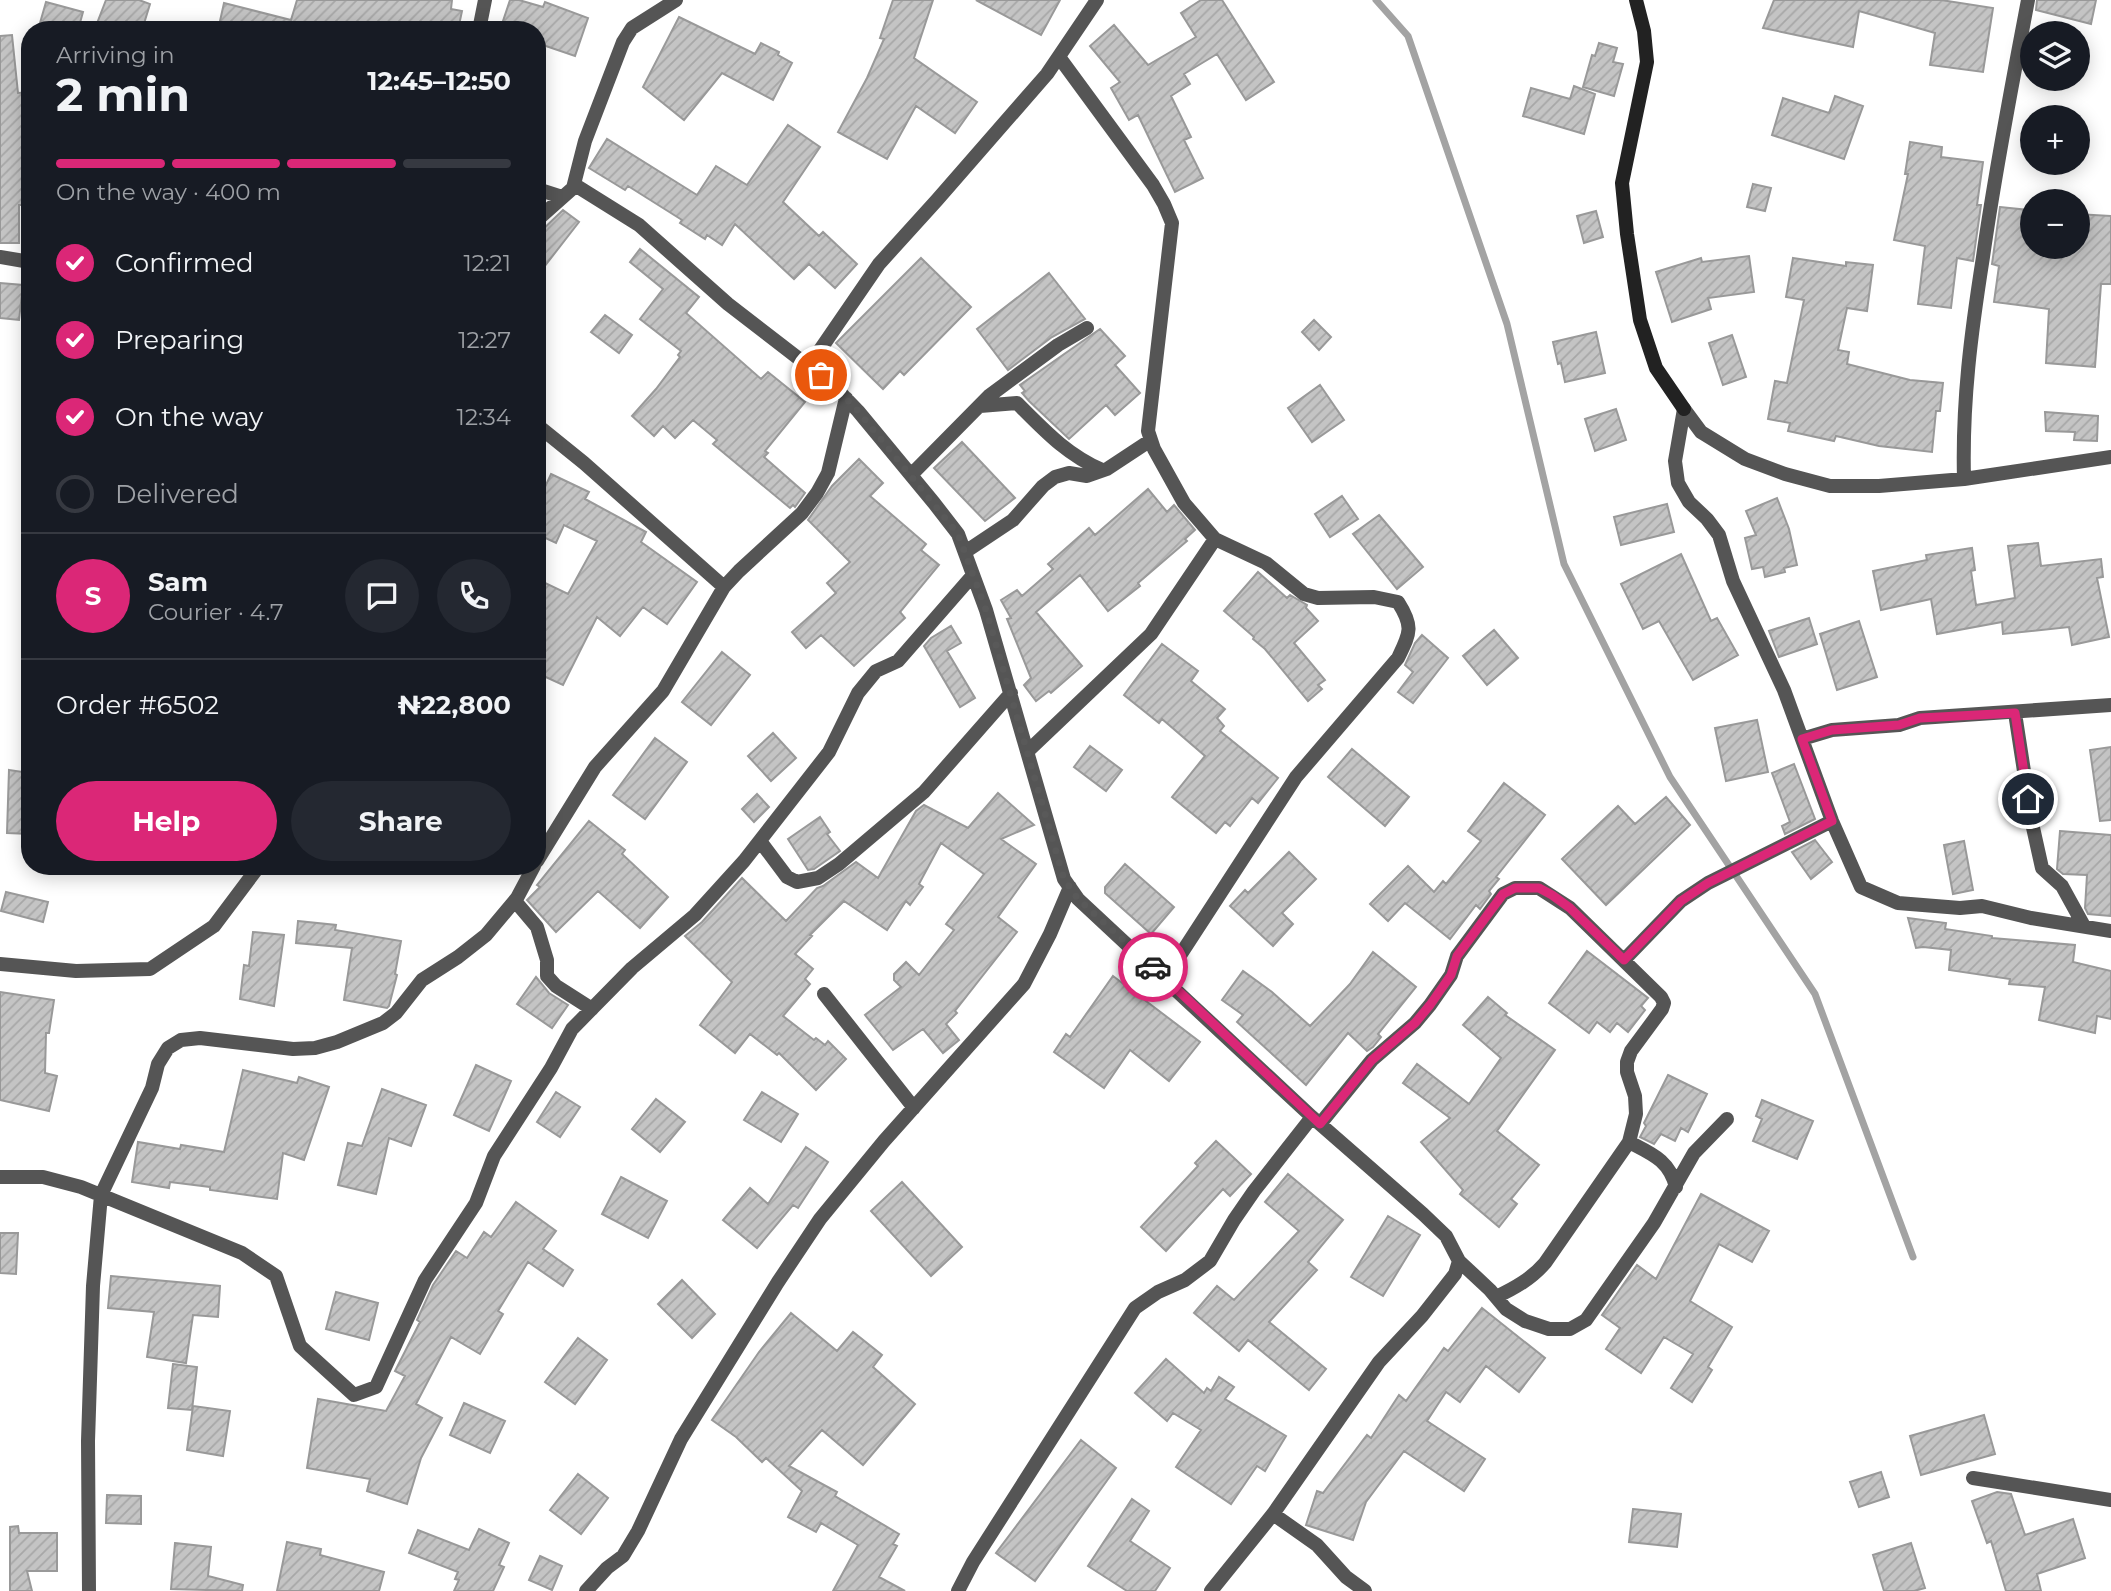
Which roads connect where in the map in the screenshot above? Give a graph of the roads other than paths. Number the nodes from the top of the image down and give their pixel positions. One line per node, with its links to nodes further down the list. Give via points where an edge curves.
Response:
1 (485, 0): 6 (street)
2 (677, 0): 8 (street, via 632,28 623,42 585,141)
3 (1097, 0): 7 (street)
4 (1636, 0): 18 (street, via 1647,62 1622,183 1627,234 1640,320 1656,368)
5 (2028, 0): 24 (street, via 1999,149 1969,349)
6 (481, 21)
7 (1059, 57): 15 (street, via 879,264); 20 (street, via 1153,185 1172,223 1149,407)
8 (575, 185): 10 (street); 15 (street, via 639,225 728,304)
9 (546, 192): 10 (street)
10 (562, 197): 11 (street)
11 (546, 212)
12 (0, 257): 13 (street)
13 (21, 260)
14 (1087, 328): 17 (street)
15 (809, 366): 16 (street)
16 (846, 398): 23 (street); 28 (street, via 828,473 817,493)
17 (980, 405): 22 (street, via 1017,403 1062,447); 23 (street)
18 (1684, 409): 24 (street, via 1701,432 1745,458 1830,486); 32 (street, via 1675,461 1678,483 1719,535 1733,581)
19 (546, 432): 28 (street)
20 (1151, 440): 22 (street); 25 (street, via 1184,503)
21 (2111, 457): 24 (street)
22 (1102, 470): 26 (street, via 1087,476 1069,473 1055,477 1013,520)
23 (911, 475): 26 (street, via 958,534)
24 (1964, 479)
25 (1215, 539): 33 (street, via 1151,634); 45 (street, via 1266,563 1304,594 1398,602 1409,619 1409,635 1377,685 1297,777 1179,957)
26 (965, 552): 27 (street)
27 (974, 575): 29 (street); 35 (street, via 898,661 876,671 829,752)
28 (724, 587): 36 (street, via 663,691 596,767)
29 (1011, 693): 33 (street); 35 (street, via 924,792 818,878 797,882 787,877)
30 (2111, 705): 31 (street)
31 (2015, 713): 32 (street, via 1920,718 1899,725 1832,730); 41 (street, via 2042,868 2062,886)
32 (1802, 739): 34 (street)
33 (1028, 751): 39 (street)
34 (1832, 821): 41 (street, via 1861,887 1898,903 1982,906); 43 (street, via 1681,901)
35 (760, 841): 47 (street, via 695,915)
36 (546, 847)
37 (252, 875): 44 (street, via 215,926 150,969 76,971)
38 (529, 875): 40 (street)
39 (1070, 887): 45 (street); 48 (street, via 1024,984)
40 (514, 901): 47 (street, via 537,927 547,976); 54 (street, via 486,935 422,980 388,1020 337,1042 293,1049 200,1038 175,1042 158,1064 152,1088)
41 (2084, 926): 42 (street)
42 (2111, 931)
43 (1624, 960): 50 (street, via 1552,895 1539,888 1515,888 1503,894 1457,956 1451,975 1430,1005); 51 (street, via 1664,1003 1627,1062 1636,1114)
44 (0, 964)
45 (1160, 974): 50 (street)
46 (824, 994): 48 (street)
47 (592, 1009): 54 (street, via 572,1029 494,1156 476,1203 425,1280 376,1387 354,1395 300,1346 276,1276 242,1253)
48 (914, 1108): 61 (street, via 820,1219 681,1439 623,1556)
49 (1727, 1119): 53 (street, via 1694,1153)
50 (1316, 1120): 55 (street, via 1446,1236); 62 (street, via 1254,1191 1210,1261 1135,1308)
51 (1629, 1142): 53 (street, via 1662,1161); 56 (street, via 1545,1263 1516,1288)
52 (0, 1177): 54 (street, via 43,1177)
53 (1676, 1186): 56 (street, via 1586,1321 1570,1329 1549,1329 1525,1321)
54 (101, 1195): 60 (street, via 88,1441)
55 (1459, 1261): 56 (street); 59 (street, via 1455,1274 1422,1316 1379,1362)
56 (1496, 1297)
57 (1973, 1478): 58 (street)
58 (2111, 1500)
59 (1273, 1514): 63 (street); 64 (street, via 1317,1545)
60 (89, 1591)
61 (586, 1591)
62 (958, 1591)
63 (1211, 1591)
64 (1365, 1591)

